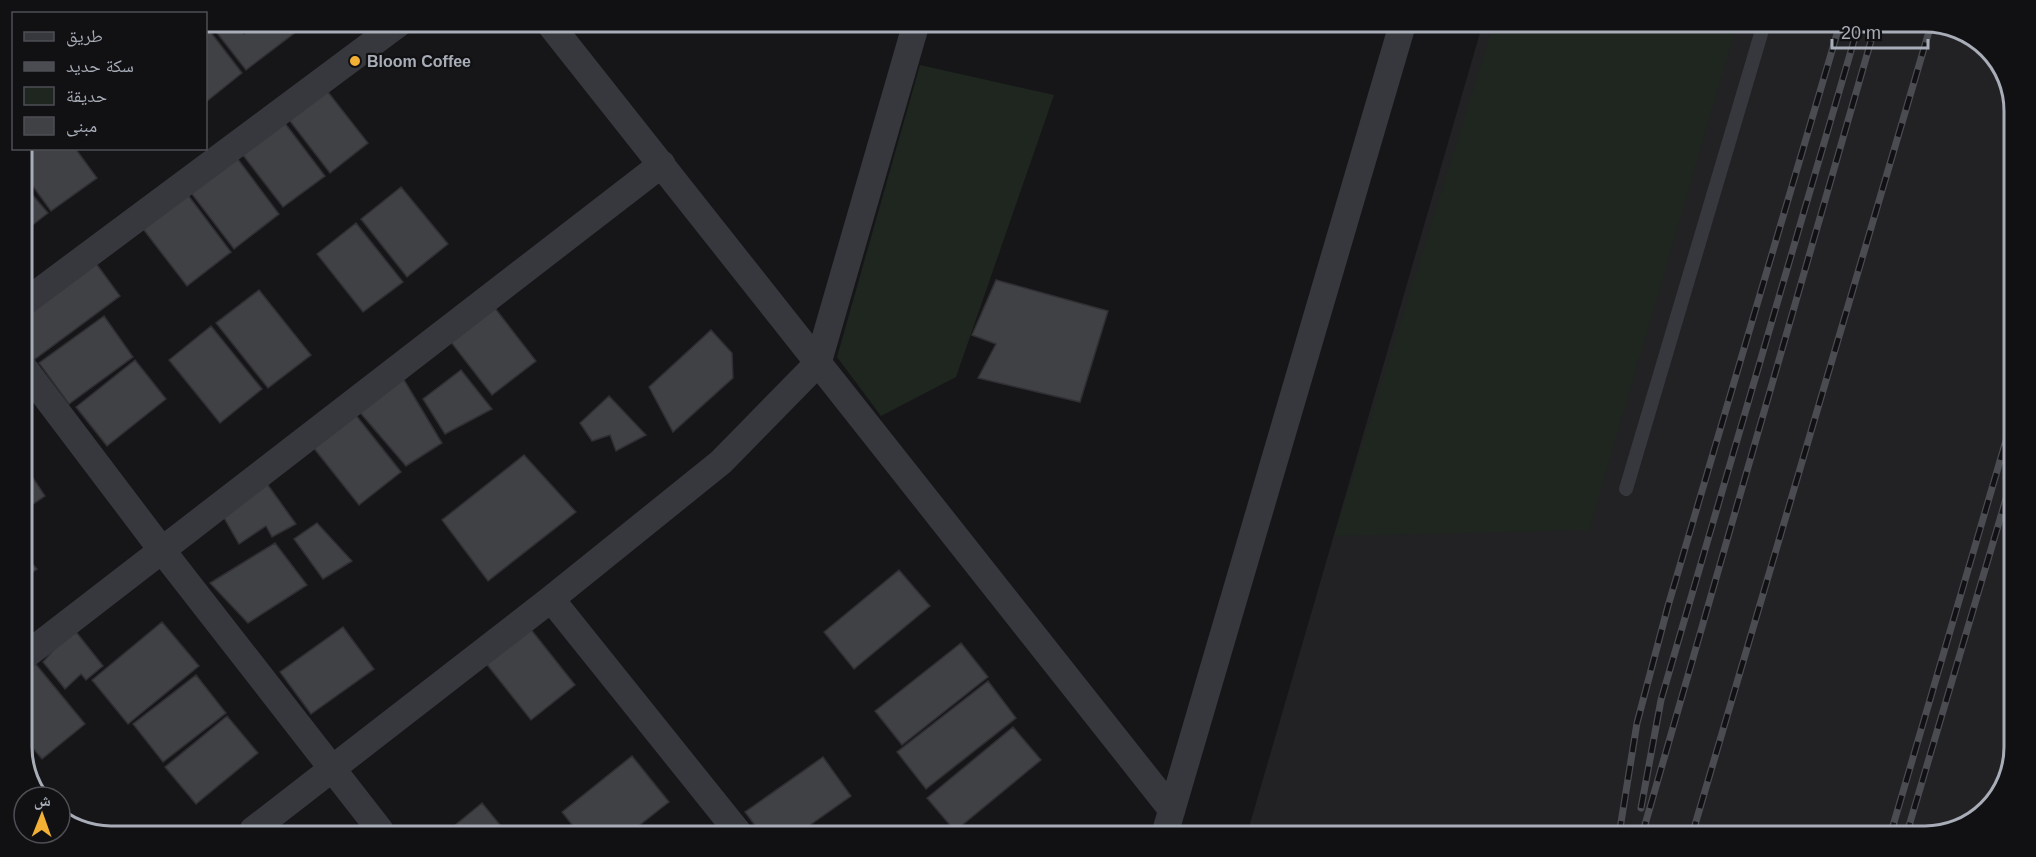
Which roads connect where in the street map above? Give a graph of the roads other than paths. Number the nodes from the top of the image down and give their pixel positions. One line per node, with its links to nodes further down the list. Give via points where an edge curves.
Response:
1 (382, 32): 7 (street)
2 (556, 32): 6 (street)
3 (914, 32): 8 (street)
4 (1400, 32): 15 (street)
5 (1762, 32): 10 (lane)
6 (662, 164): 8 (street); 11 (street)
7 (32, 297)
8 (818, 363): 12 (street, via 720,462); 15 (street)
9 (32, 379): 11 (street)
10 (1626, 489)
11 (160, 549): 13 (street); 14 (street)
12 (551, 599): 14 (street); 18 (street)
13 (32, 650)
14 (331, 768): 16 (street); 17 (street)
15 (1169, 822)
16 (258, 826)
17 (377, 826)
18 (733, 826)

